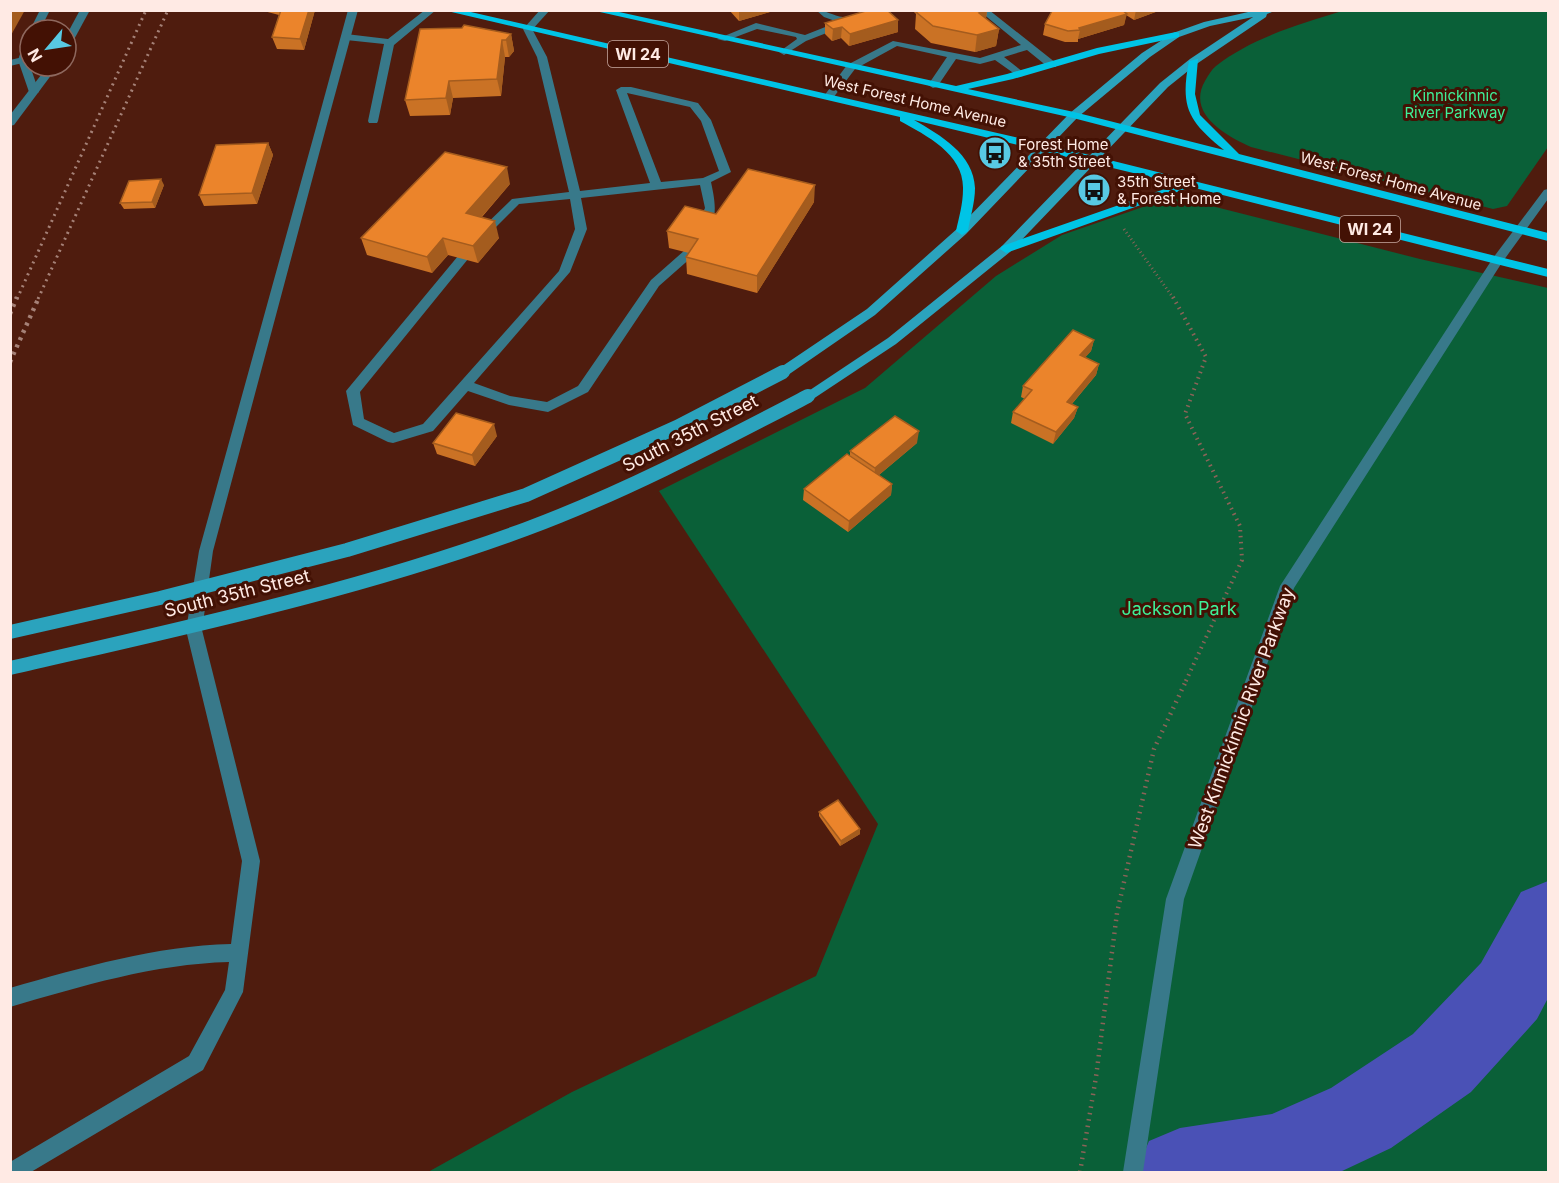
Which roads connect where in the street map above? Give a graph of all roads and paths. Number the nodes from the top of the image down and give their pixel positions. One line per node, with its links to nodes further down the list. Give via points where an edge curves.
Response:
1 (353, 10): 13 (street)
2 (432, 10): 16 (street)
3 (447, 10): 11 (main road, West Forest Home Avenue / WI 24)
4 (546, 10): 11 (street)
5 (595, 10): 14 (main road, West Forest Home Avenue / WI 24)
6 (820, 10): 10 (street, via 838,21)
7 (886, 10): 10 (street)
8 (1269, 11): 12 (main road, South 35th Street); 21 (main road, South 35th Street)
9 (987, 13): 17 (street)
10 (852, 20): 15 (street)
11 (528, 29): 30 (main road, West Forest Home Avenue / WI 24); 43 (street, via 542,57)
12 (1176, 35): 22 (main road, via 1097,51); 32 (main road, South 35th Street)
13 (346, 38): 16 (street); 58 (street, via 206,551 194,630 251,861)
14 (722, 39): 15 (street, via 756,26 799,35); 18 (main road, West Forest Home Avenue / WI 24)
15 (802, 39): 18 (street)
16 (391, 42): 33 (street)
17 (1028, 46): 20 (street); 22 (street)
18 (784, 52): 23 (main road, West Forest Home Avenue / WI 24)
19 (952, 55): 20 (street, via 980,61); 23 (street, via 896,43); 27 (street)
20 (997, 56): 24 (street)
21 (1194, 61): 35 (main road, South 35th Street); 37 (main road, via 1188,87 1193,114)
22 (1052, 65): 24 (main road)
23 (851, 67): 27 (main road, West Forest Home Avenue / WI 24); 30 (street)
24 (1019, 74): 28 (main road)
25 (29, 78): 29 (street)
26 (44, 78): 29 (street)
27 (933, 85): 28 (main road, West Forest Home Avenue / WI 24)
28 (951, 89): 32 (main road, West Forest Home Avenue / WI 24)
29 (34, 92): 34 (street)
30 (829, 96): 31 (main road, West Forest Home Avenue / WI 24)
31 (888, 110): 36 (main road, West Forest Home Avenue / WI 24); 47 (main road, via 931,134 963,164 969,185)
32 (1074, 115): 35 (main road, West Forest Home Avenue / WI 24); 36 (main road, South 35th Street)
33 (373, 121)
34 (10, 123)
35 (1121, 127): 37 (main road, West Forest Home Avenue / WI 24); 38 (main road, South 35th Street)
36 (1045, 147): 38 (main road, West Forest Home Avenue / WI 24); 47 (main road, South 35th Street)
37 (1239, 157): 46 (main road, West Forest Home Avenue / WI 24)
38 (1092, 159): 40 (main road, West Forest Home Avenue / WI 24); 50 (main road, South 35th Street)
39 (705, 181): 41 (street); 41 (street, via 725,172 706,120 694,105 621,90); 45 (street, via 711,208)
40 (1192, 183): 50 (main road); 53 (main road, West Forest Home Avenue / WI 24)
41 (656, 185): 43 (street)
42 (1548, 192): 46 (street, West Kinnickinnic River Parkway)
43 (575, 195): 48 (street, via 516,201); 55 (street, via 581,229 564,272)
44 (1120, 224): 61 (path, via 1174,299 1206,357 1185,414 1240,526 1242,560 1154,749 1118,913)
45 (702, 227)
46 (1521, 230): 49 (main road, West Forest Home Avenue / WI 24); 53 (street, West Kinnickinnic River Parkway)
47 (962, 231): 56 (main road, South 35th Street, bridge, via 871,312 783,372 676,427 526,495 347,550)
48 (483, 233)
49 (1548, 237)
50 (1006, 249): 57 (main road, South 35th Street, bridge, via 892,341 808,396 651,477 526,529 404,570 278,605)
51 (689, 253): 55 (street, via 655,283 583,389 548,407 509,400)
52 (462, 259): 55 (street, via 353,391 358,422 393,438 428,428)
53 (1497, 261): 54 (main road, West Forest Home Avenue / WI 24); 62 (street, West Kinnickinnic River Parkway, via 1287,586 1175,899)
54 (1548, 273)
55 (465, 385)
56 (10, 632)
57 (10, 668)
58 (239, 953): 59 (street, via 191,954 88,975); 60 (street, via 234,992 196,1063)
59 (10, 998)
60 (13, 1173)
61 (1080, 1173)
62 (1133, 1173)

